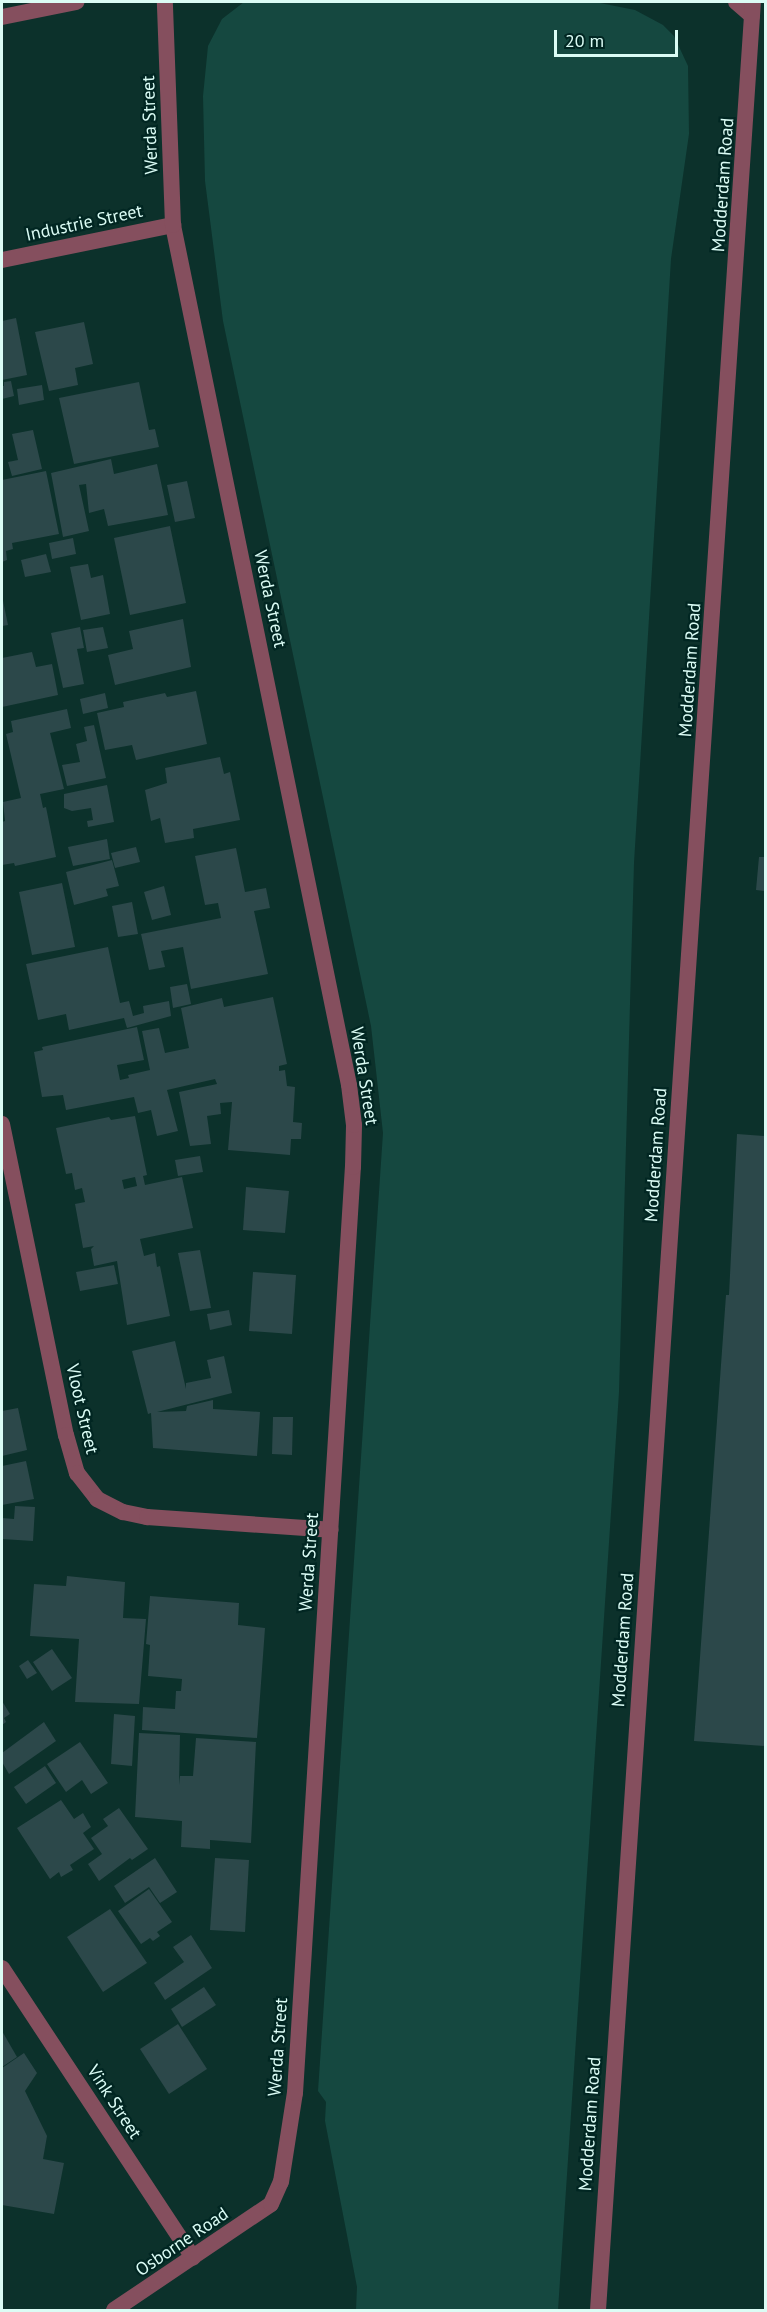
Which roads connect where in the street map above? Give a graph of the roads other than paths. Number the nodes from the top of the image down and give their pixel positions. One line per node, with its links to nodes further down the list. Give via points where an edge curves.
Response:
1 (76, 2): 5 (street)
2 (165, 2): 6 (street, Werda Street)
3 (736, 2): 4 (street)
4 (753, 9): 14 (street, Modderdam Road)
5 (2, 17)
6 (173, 225): 7 (street, Industrie Street); 9 (street, Werda Street, via 354,1125)
7 (2, 260)
8 (2, 1124): 9 (street, Vloot Street, via 66,1435 77,1473 97,1499 123,1512 147,1517)
9 (331, 1530): 11 (street, Werda Street, via 295,2093 281,2182)
10 (2, 1968): 12 (street, Vink Street)
11 (271, 2204): 12 (street, Osborne Road)
12 (193, 2258): 13 (street, Osborne Road)
13 (114, 2310)
14 (598, 2310)

